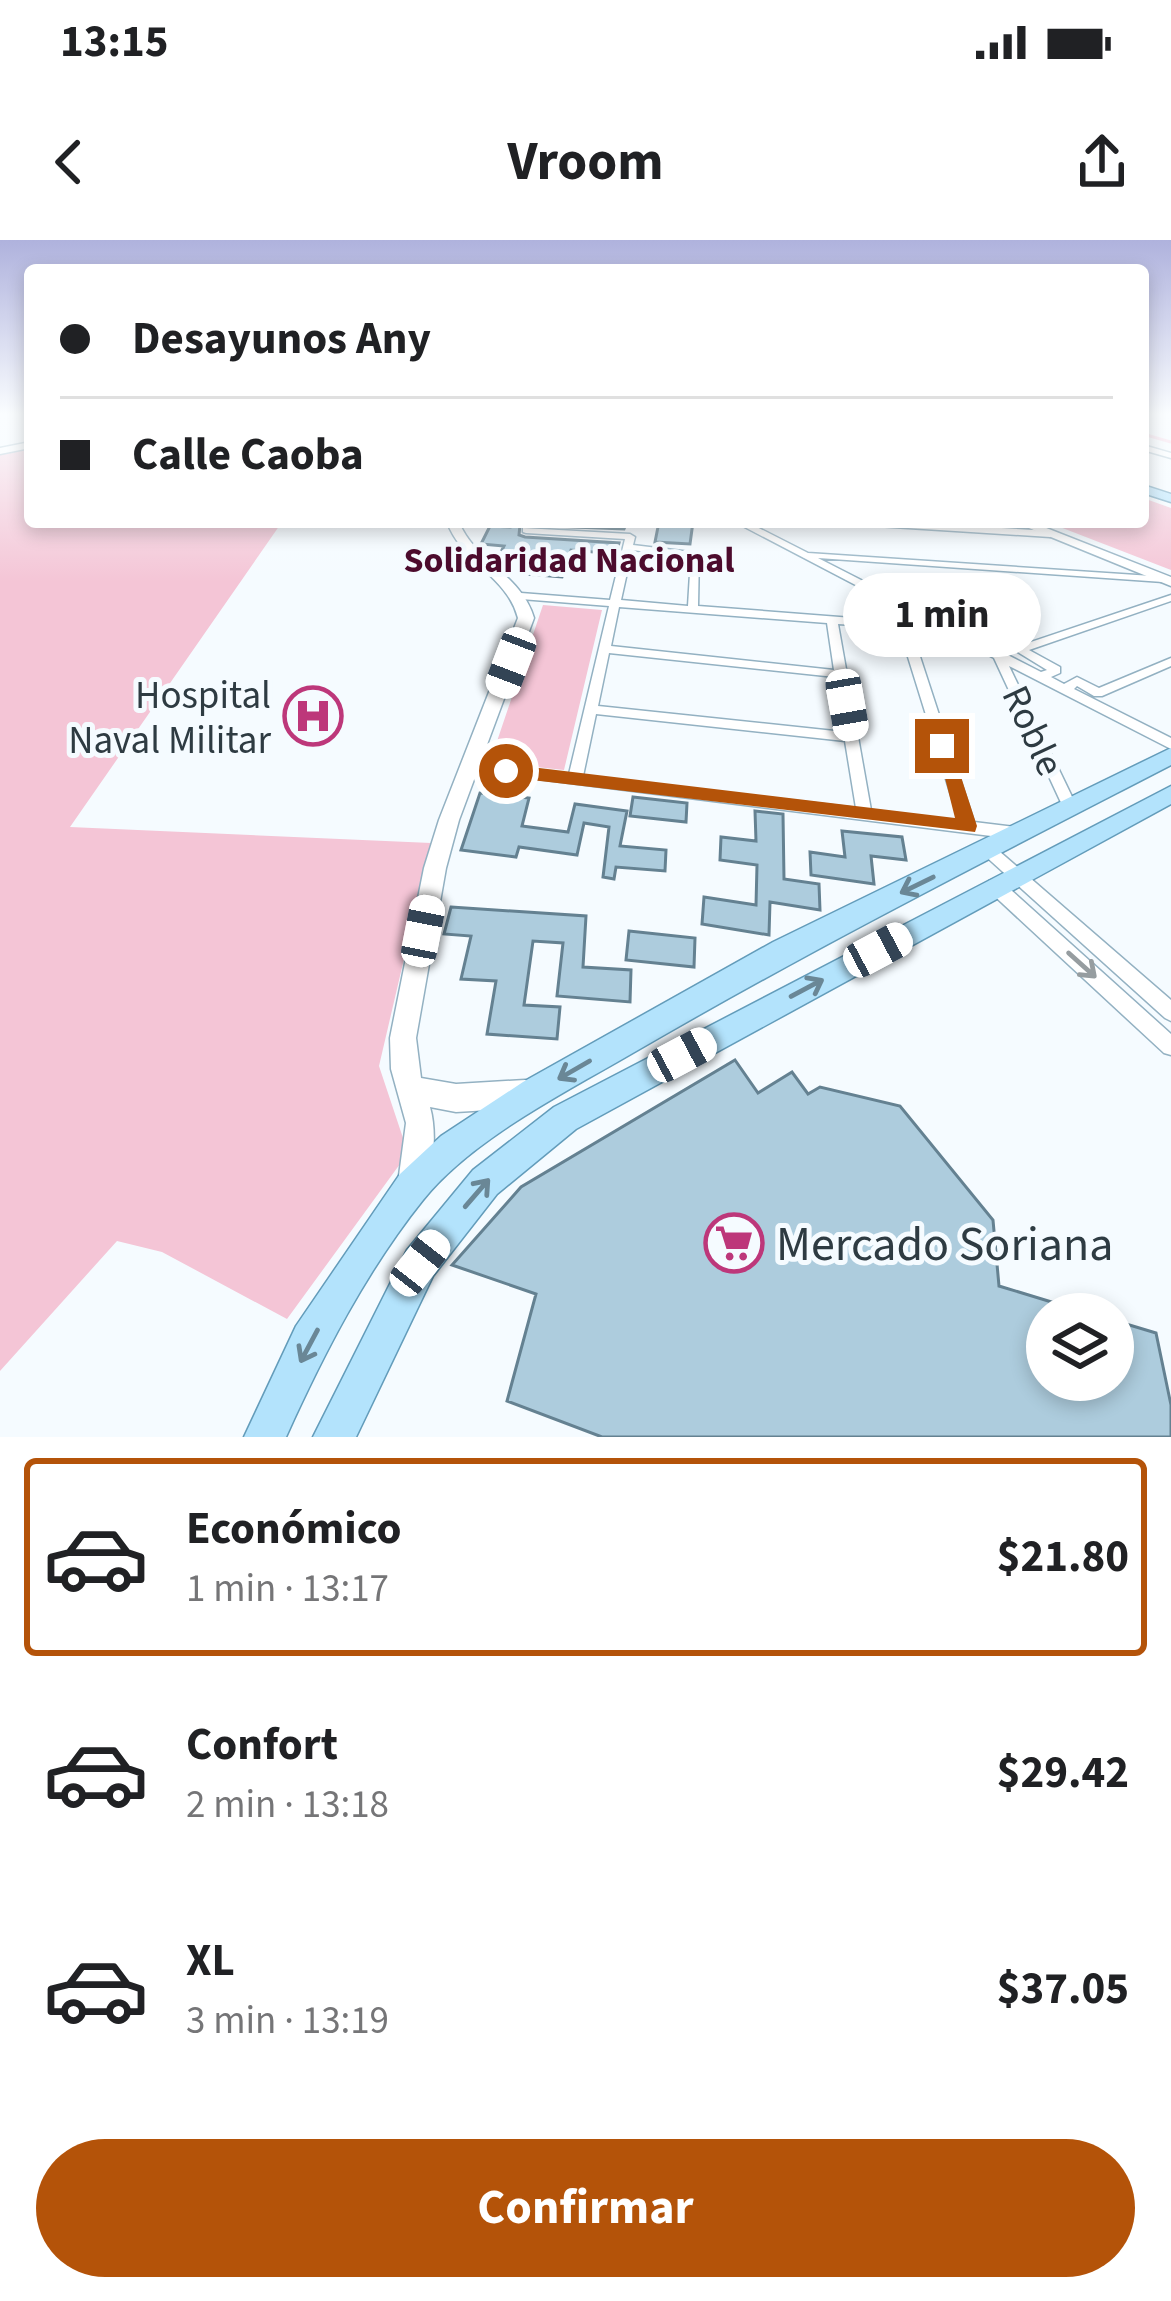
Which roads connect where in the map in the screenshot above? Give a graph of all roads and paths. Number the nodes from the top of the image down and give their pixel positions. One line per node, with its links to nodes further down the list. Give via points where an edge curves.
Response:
1 (455, 528): 10 (street)
2 (751, 528): 8 (street)
3 (956, 528): 6 (street)
4 (1035, 528): 6 (street)
5 (526, 530): 7 (street)
6 (1050, 534): 9 (street)
7 (629, 542): 12 (street); 13 (street, via 695,555)
8 (801, 554): 9 (street); 16 (street)
9 (1167, 580)
10 (521, 596): 12 (street); 28 (street, via 524,628)
11 (1171, 598): 20 (street, via 1020,650)
12 (614, 603): 13 (street); 17 (street)
13 (693, 608): 14 (street)
14 (832, 620): 15 (street); 21 (street)
15 (904, 626): 16 (street); 33 (street)
16 (946, 628): 18 (street)
17 (604, 650): 21 (street); 24 (street)
18 (999, 656): 22 (street); 31 (street, Roble)
19 (1171, 662): 23 (street, via 1098,693)
20 (1056, 670): 22 (street); 23 (street)
21 (841, 674): 25 (street)
22 (1041, 677): 23 (street)
23 (1071, 685): 26 (street)
24 (589, 709): 25 (street); 29 (street)
25 (852, 736): 32 (street)
26 (1171, 744)
27 (1171, 756): 31 (main road)
28 (471, 766): 29 (street); 37 (street, via 435,868 410,1003 403,1053)
29 (574, 779): 32 (street)
30 (1171, 794): 34 (main road)
31 (1069, 805): 33 (main road, via 1015,833)
32 (864, 814): 33 (street)
33 (978, 838): 34 (street); 38 (main road, one-way to 38)
34 (1006, 880): 35 (street); 36 (street, one-way to 36); 41 (main road, one-way to 34, via 420,1263 485,1182 565,1118)
35 (1171, 1012)
36 (1171, 1046)
37 (413, 1090): 38 (street, via 456,1098); 39 (street, via 420,1123)
38 (534, 1093): 39 (main road)
39 (412, 1186): 40 (main road, one-way to 40, via 310,1340)
40 (265, 1437)
41 (334, 1437)

